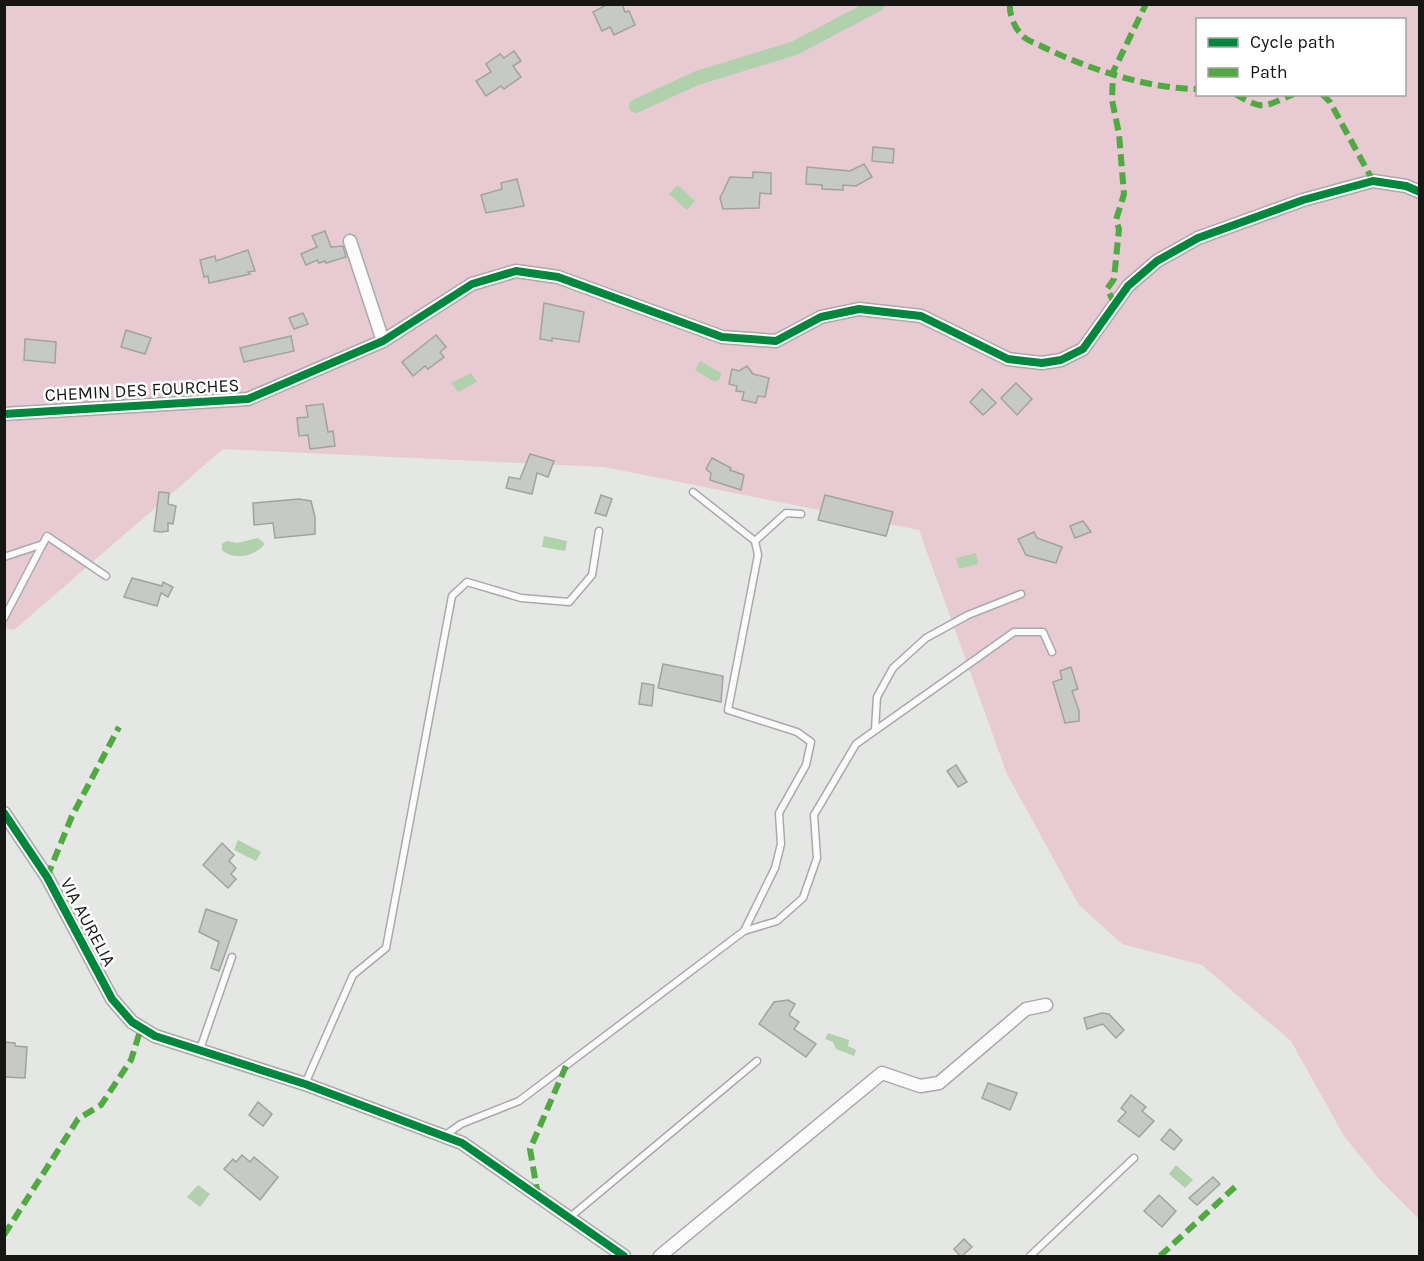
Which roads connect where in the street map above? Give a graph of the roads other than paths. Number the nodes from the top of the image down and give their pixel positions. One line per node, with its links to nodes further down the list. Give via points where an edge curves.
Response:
1 (1419, 192): 3 (street, CHEMIN DES FOURCHES, via 1373,181 1303,200 1198,238 1157,261 1128,286 1083,350 1042,363 1008,359 921,316 888,311 859,309 821,317 776,341 722,337 558,277 516,271 472,284)
2 (350, 241): 3 (street)
3 (383, 341): 4 (street, CHEMIN DES FOURCHES, via 248,399)
4 (4, 414)
5 (693, 492): 8 (lane)
6 (801, 514): 8 (lane, via 786,513)
7 (599, 531): 22 (lane, via 592,575 569,602 521,598 467,582 452,596 386,948 353,975)
8 (755, 541): 17 (lane, via 758,555 728,710 797,732 810,742 806,765 779,813 781,844 775,868)
9 (43, 544): 10 (lane); 11 (lane, via 47,536); 13 (lane)
10 (4, 556)
11 (106, 576)
12 (1022, 594): 15 (lane, via 968,615 926,638 893,668 877,697)
13 (4, 618)
14 (1052, 652): 15 (lane, via 1043,632 1014,632)
15 (875, 730): 17 (lane, via 856,744 814,814 817,858 803,898 777,921)
16 (4, 813): 20 (street, VIA AURELIA, via 47,877 112,999 132,1022 155,1036)
17 (744, 931): 23 (lane, via 519,1101 461,1124)
18 (232, 957): 20 (lane)
19 (1046, 1005): 27 (street, via 1026,1009 939,1083 920,1086 882,1073)
20 (199, 1052): 22 (street, VIA AURELIA)
21 (757, 1061): 25 (lane)
22 (305, 1084): 23 (street, VIA AURELIA)
23 (444, 1136): 25 (street, VIA AURELIA, via 462,1143)
24 (1134, 1158): 28 (lane)
25 (569, 1218): 26 (street, VIA AURELIA)
26 (624, 1257)
27 (660, 1257)
28 (1030, 1257)

